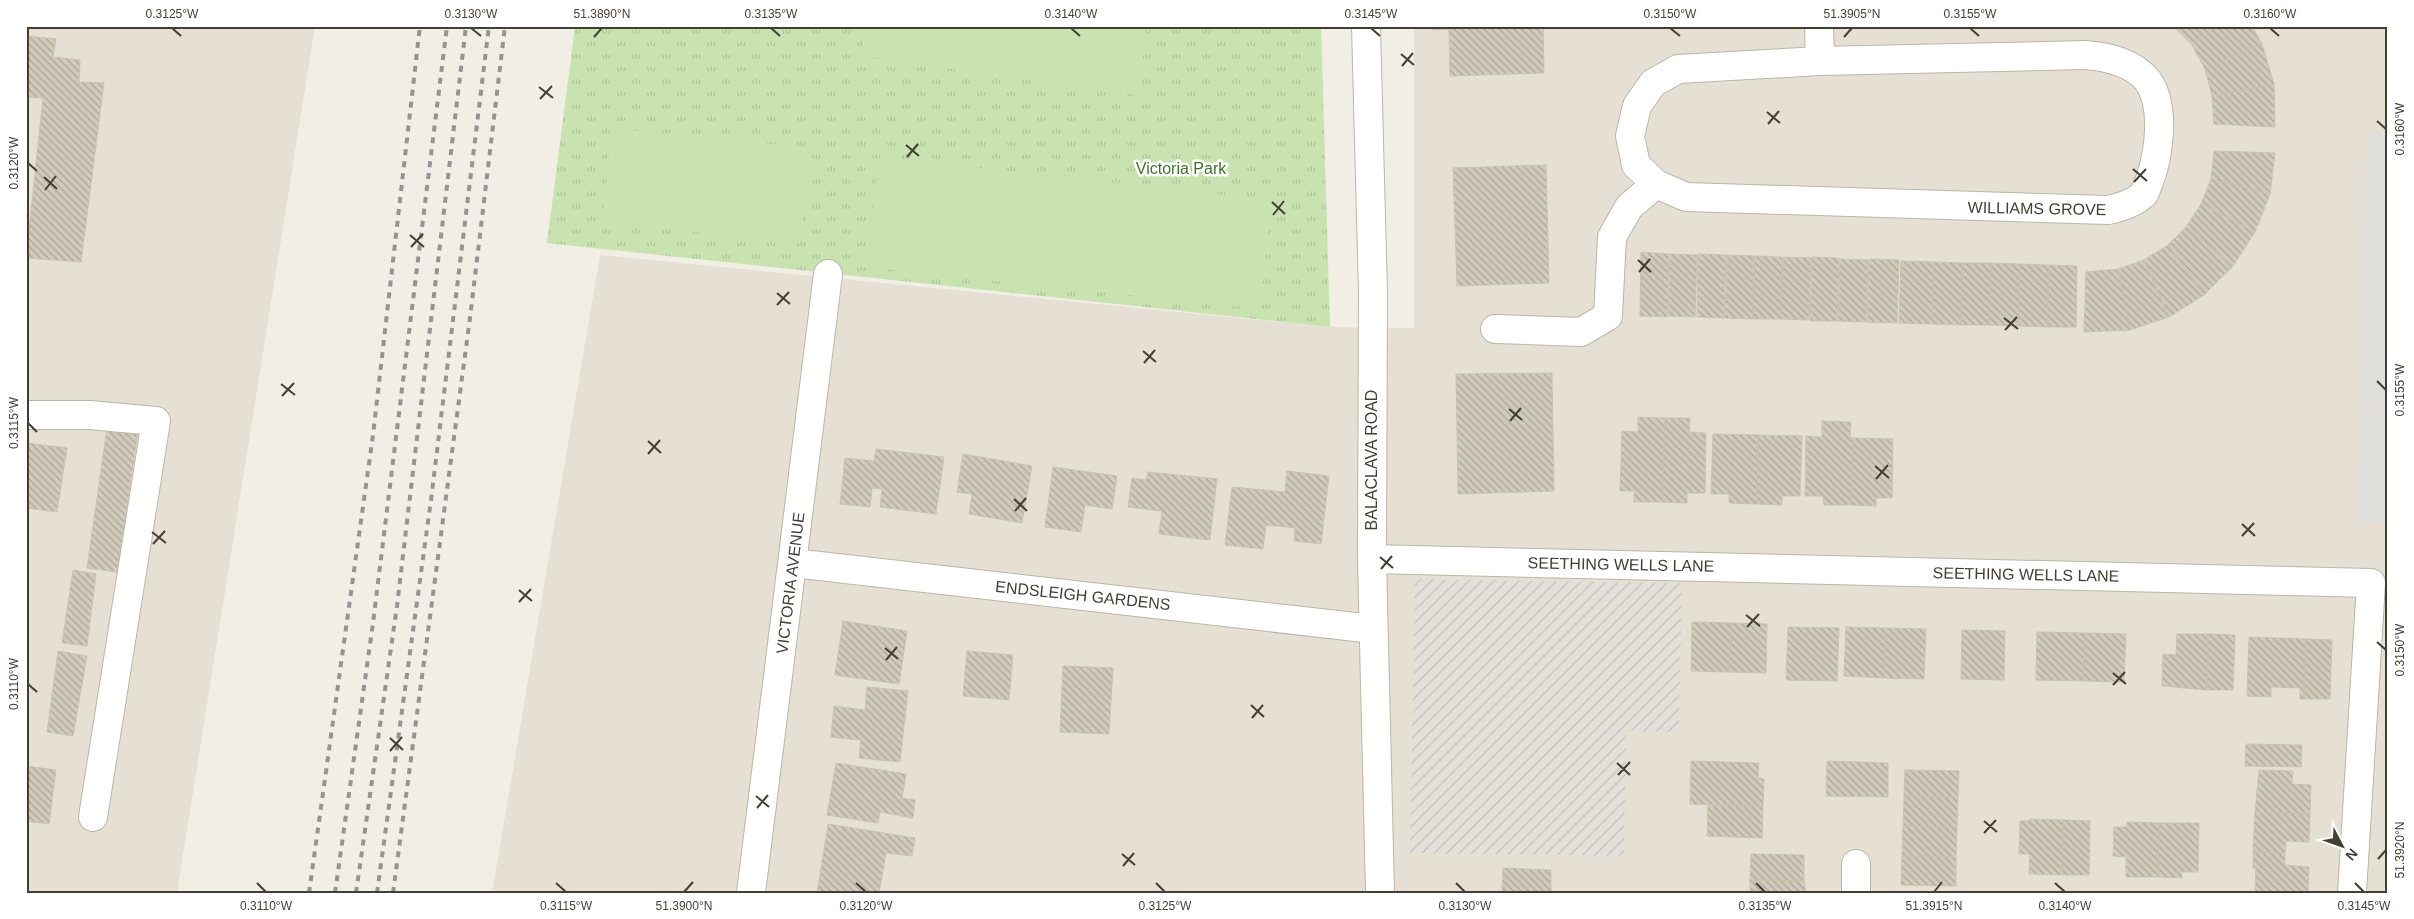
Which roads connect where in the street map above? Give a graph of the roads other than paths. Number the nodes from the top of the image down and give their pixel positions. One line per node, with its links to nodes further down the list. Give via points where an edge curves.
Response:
1 (1366, 26): 8 (street, BALACLAVA ROAD, via 1372,293)
2 (1819, 26): 3 (street)
3 (1820, 61): 4 (street, WILLIAMS GROVE, via 1678,69 1654,83 1637,106 1630,136 1636,165); 4 (street, WILLIAMS GROVE, via 2108,57 2122,62 2148,81 2155,99 2160,133 2156,164 2144,194 2126,206 2108,210 1686,197)
4 (1656, 184): 6 (street, via 1629,207 1612,237 1608,316 1581,332)
5 (828, 274): 9 (street, VICTORIA AVENUE)
6 (1495, 329)
7 (26, 415): 11 (street, via 90,415 156,422)
8 (1372, 559): 10 (street, BALACLAVA ROAD); 16 (street, SEETHING WELLS LANE, via 2371,583)
9 (793, 563): 10 (street, ENDSLEIGH GARDENS); 13 (street, VICTORIA AVENUE)
10 (1373, 629): 14 (street, BALACLAVA ROAD)
11 (93, 817)
12 (1856, 864): 15 (street)
13 (751, 893)
14 (1380, 893)
15 (1856, 893)
16 (2352, 893)

